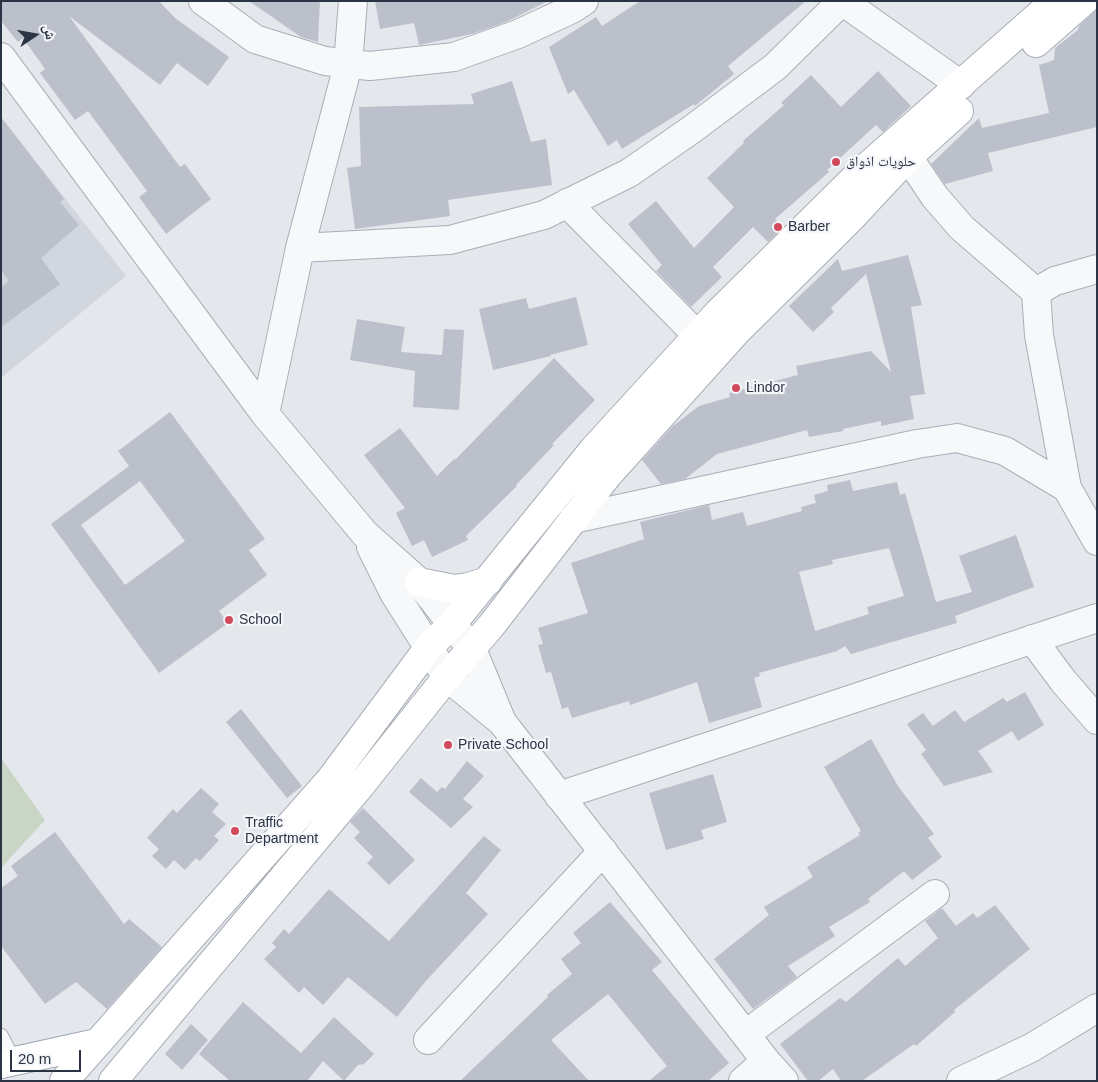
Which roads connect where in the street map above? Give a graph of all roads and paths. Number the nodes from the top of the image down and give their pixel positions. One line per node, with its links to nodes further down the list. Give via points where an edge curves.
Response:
1 (203, 1): 7 (street, via 255,39)
2 (353, 1): 7 (street)
3 (584, 1): 7 (street, via 518,34 454,57 370,66)
4 (1054, 1): 8 (street)
5 (1084, 1): 9 (street)
6 (1, 57): 15 (street)
7 (348, 65): 11 (street)
8 (961, 85): 10 (street, via 842,1 775,67 691,130 630,173); 14 (street, via 862,171)
9 (908, 157): 13 (street, via 935,197 962,228); 17 (street, via 738,330 606,476)
10 (567, 203): 11 (street, via 544,215 450,240); 14 (street)
11 (300, 248): 15 (street)
12 (1097, 269): 13 (street, via 1055,281)
13 (1036, 292): 16 (street, via 1039,335)
14 (698, 335): 20 (street, via 593,450)
15 (265, 414): 18 (street)
16 (1067, 488): 17 (street, via 1005,451 956,438); 19 (street)
17 (572, 519): 26 (street)
18 (365, 534): 21 (street); 25 (street, via 394,593)
19 (1097, 541)
20 (488, 580): 21 (street, via 454,589); 23 (street)
21 (419, 582): 23 (street)
22 (1097, 618): 24 (street)
23 (452, 624): 25 (street); 26 (street)
24 (1032, 639): 28 (street); 30 (street)
25 (429, 648): 27 (street); 36 (street, via 330,780)
26 (472, 648): 27 (street); 29 (street)
27 (447, 677): 29 (street); 38 (street, via 361,785)
28 (1097, 720)
29 (502, 722): 30 (street)
30 (559, 796): 31 (street)
31 (603, 851): 34 (street); 37 (street)
32 (935, 894): 34 (street)
33 (1097, 1008): 45 (street, via 1030,1048)
34 (746, 1034): 39 (street)
35 (1, 1036): 40 (lane)
36 (103, 1036): 38 (street); 40 (street); 41 (street)
37 (428, 1040)
38 (135, 1054): 42 (street)
39 (766, 1061): 43 (street); 44 (street)
40 (8, 1063)
41 (64, 1081)
42 (113, 1081)
43 (743, 1081)
44 (784, 1081)
45 (961, 1081)

